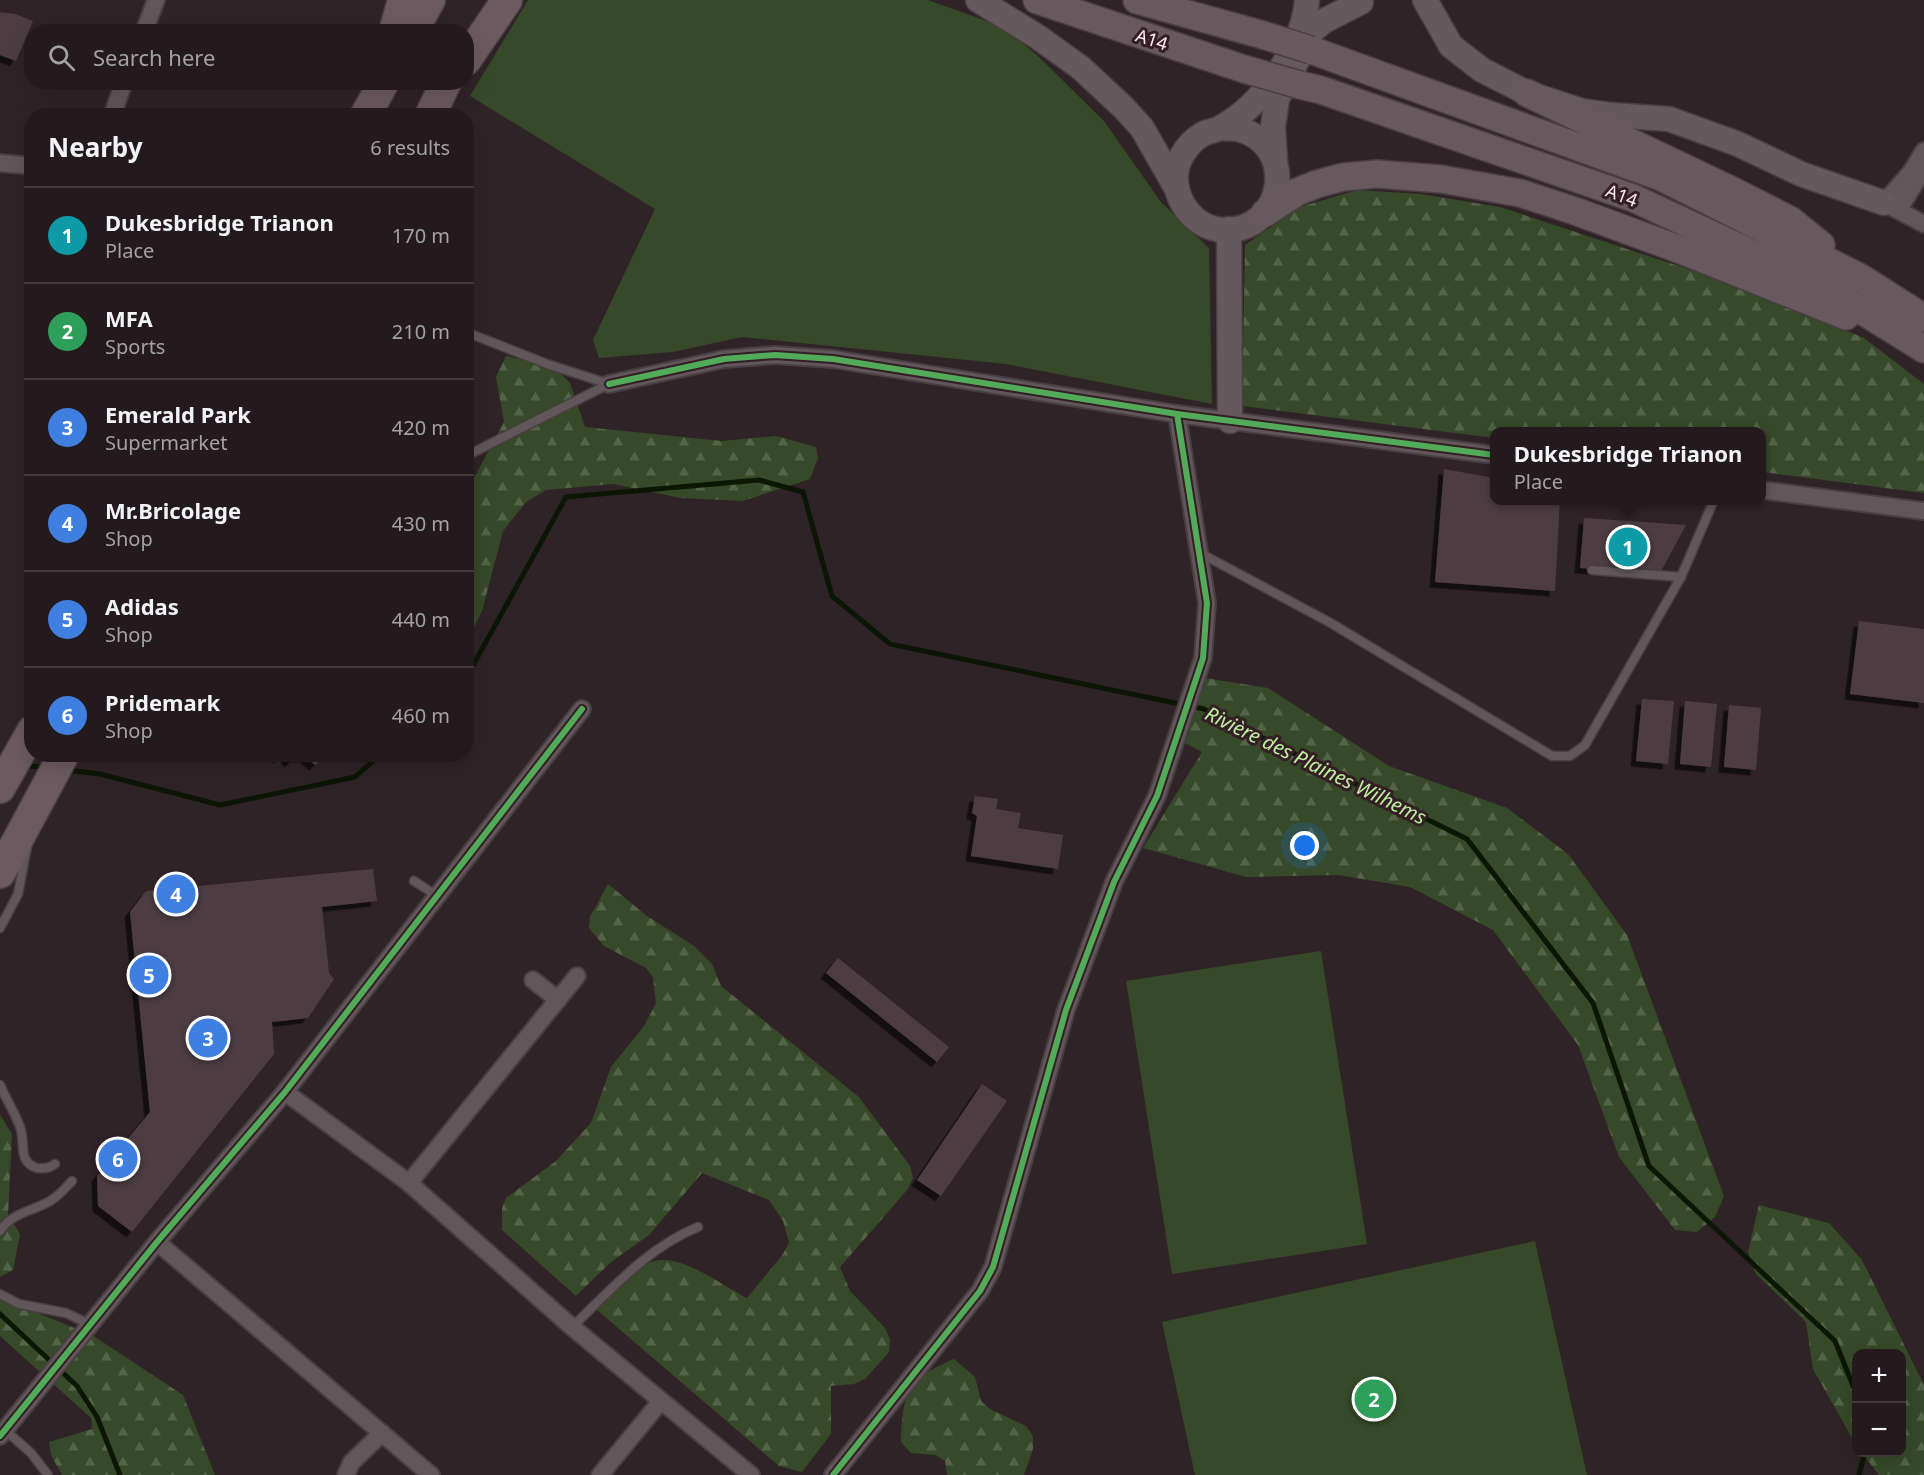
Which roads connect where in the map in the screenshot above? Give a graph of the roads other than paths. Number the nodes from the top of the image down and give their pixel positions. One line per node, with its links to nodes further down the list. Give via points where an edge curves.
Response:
1 (156, 0): 13 (street)
2 (403, 0): 14 (highway)
3 (429, 0): 15 (highway)
4 (486, 0): 16 (highway)
5 (507, 0): 17 (highway)
6 (978, 0): 35 (street, via 1081,68 1124,108 1142,128)
7 (1137, 0): 40 (main road, A14, bridge, via 1311,51 1661,177)
8 (1307, 0): 29 (street, via 1304,23 1285,63 1260,98)
9 (1336, 0): 11 (street, via 1354,4)
10 (1425, 0): 23 (street, via 1451,46 1482,70)
11 (1366, 1): 31 (street, via 1313,30 1277,99 1273,127)
12 (1048, 4): 43 (main road, A14, bridge, via 1332,94 1633,198 1824,287)
13 (147, 24)
14 (396, 24)
15 (416, 24)
16 (474, 25)
17 (474, 48)
18 (121, 90): 24 (street)
19 (365, 90): 25 (highway)
20 (380, 90): 26 (highway)
21 (442, 90): 27 (highway)
22 (446, 90): 28 (highway)
23 (1527, 93): 36 (street, via 1582,111 1669,119); 40 (main road, via 1790,220)
24 (115, 108)
25 (358, 108)
26 (369, 108)
27 (433, 108)
28 (434, 108)
29 (1220, 129): 31 (street, via 1237,129 1253,135); 35 (street, via 1190,143 1176,173)
30 (1924, 151): 36 (street)
31 (1275, 161): 37 (street, via 1276,195)
32 (0, 163): 33 (street)
33 (24, 165)
34 (1924, 169): 36 (street)
35 (1177, 189): 39 (street, via 1182,204 1193,217 1207,226)
36 (1892, 206): 38 (street)
37 (1265, 213): 39 (street, via 1256,221); 43 (main road, via 1317,184 1377,174 1441,179 1520,193 1649,238)
38 (1924, 224)
39 (1229, 229): 46 (street)
40 (1861, 278): 41 (main road, A14)
41 (1924, 318)
42 (474, 335): 44 (lane)
43 (1914, 342)
44 (609, 384): 45 (street, via 724,359 775,355 833,359); 47 (lane)
45 (1177, 414): 46 (street); 52 (street)
46 (1230, 421): 48 (street)
47 (474, 452)
48 (1490, 454)
49 (1766, 491): 51 (street)
50 (1712, 505): 54 (lane)
51 (1924, 511)
52 (1199, 553): 54 (lane, via 1329,622 1552,756 1570,756 1585,745); 86 (street, via 1207,603 1203,658 1157,796 1114,882 1066,1010 993,1267 980,1291)
53 (1592, 570): 54 (lane)
54 (1681, 577)
55 (582, 709): 62 (street)
56 (24, 744): 58 (highway)
57 (60, 762): 59 (highway)
58 (0, 789)
59 (38, 804): 60 (highway); 63 (lane, via 18,894)
60 (0, 873)
61 (414, 881): 62 (lane)
62 (437, 896): 68 (street)
63 (0, 928)
64 (577, 976): 66 (street)
65 (533, 980): 66 (street)
66 (558, 1000): 71 (street)
67 (0, 1085): 69 (lane, via 21,1128 27,1162 38,1168)
68 (285, 1092): 71 (street); 74 (street)
69 (55, 1164)
70 (72, 1181): 73 (lane, via 50,1202 20,1214)
71 (409, 1183): 76 (street)
72 (698, 1227): 76 (lane, via 679,1234 651,1253)
73 (0, 1231)
74 (157, 1242): 77 (street); 80 (street)
75 (0, 1294): 77 (lane, via 19,1304 66,1313)
76 (572, 1327): 78 (street)
77 (86, 1332): 79 (street)
78 (661, 1401): 84 (street); 85 (street)
79 (3, 1433): 81 (lane, via 31,1453)
80 (381, 1433): 82 (street, via 351,1463); 83 (street)
81 (48, 1475)
82 (346, 1475)
83 (431, 1475)
84 (600, 1475)
85 (752, 1475)
86 (833, 1475)

